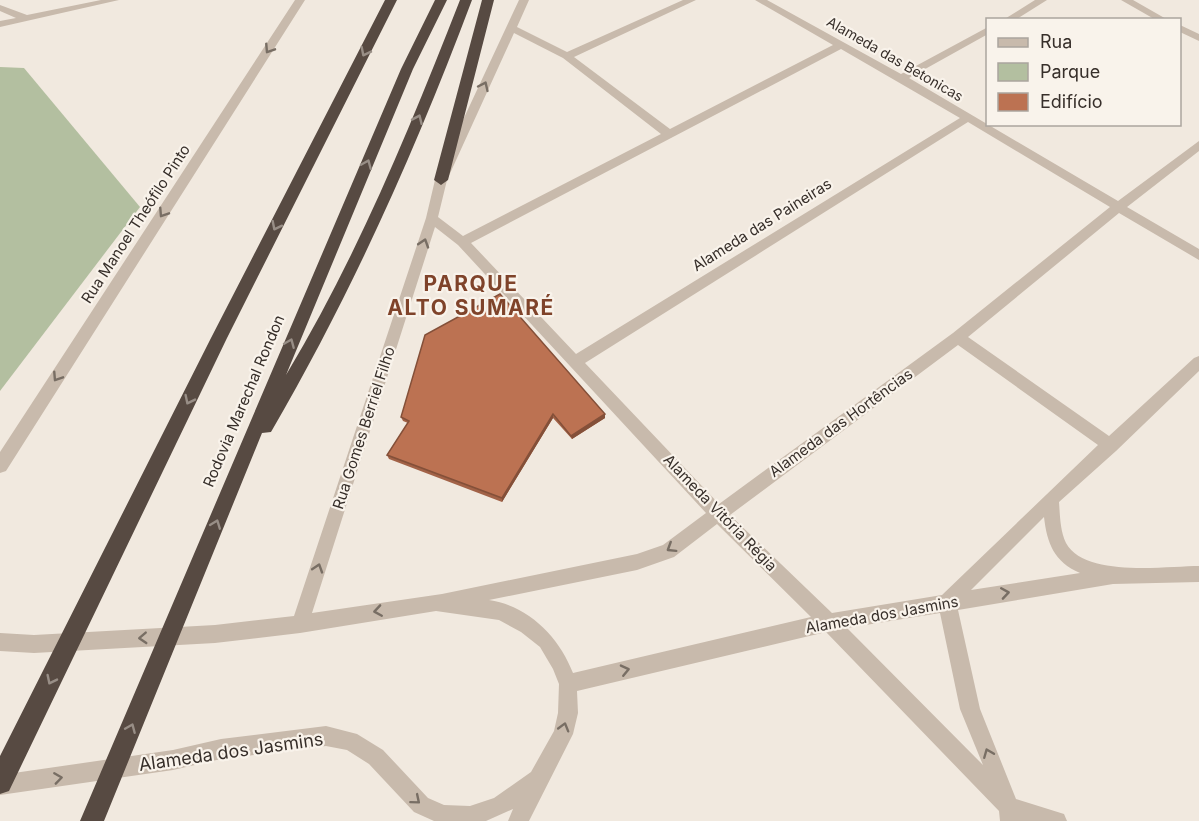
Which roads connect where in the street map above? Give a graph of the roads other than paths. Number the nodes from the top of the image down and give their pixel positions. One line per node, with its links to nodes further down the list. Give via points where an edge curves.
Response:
1 (114, 0): 13 (street)
2 (300, 0): 36 (street, Rua Manoel Theófilo Pinto, one-way to 36)
3 (391, 0): 49 (highway, one-way to 49)
4 (441, 0): 37 (highway, Rodovia Marechal Rondon, one-way to 4, via 407,69)
5 (466, 0): 37 (highway, one-way to 5, via 305,362 351,268 434,84)
6 (488, 0): 27 (highway)
7 (524, 0): 17 (street, Rua Gomes Berriel Filho)
8 (691, 0): 22 (street)
9 (760, 0): 21 (street, Alameda das Betonicas)
10 (1042, 0): 14 (street)
11 (1126, 0): 15 (street)
12 (0, 8): 13 (street)
13 (25, 18): 16 (street)
14 (1010, 18)
15 (1160, 18)
16 (0, 24)
17 (512, 28): 22 (street); 27 (street, Rua Gomes Berriel Filho, one-way to 17)
18 (1181, 29): 20 (street)
19 (986, 31): 23 (street)
20 (1199, 38)
21 (840, 45): 23 (street, Alameda das Betonicas); 25 (street)
22 (567, 56): 25 (street)
23 (901, 78): 24 (street, Alameda das Betonicas)
24 (967, 118): 28 (street, Alameda das Betonicas); 33 (street, Alameda das Paineiras)
25 (669, 134): 30 (street)
26 (1199, 145): 28 (street, Alameda das Hortências)
27 (441, 180): 29 (street, Rua Gomes Berriel Filho)
28 (1117, 208): 31 (street, Alameda das Betonicas); 32 (street, Alameda das Hortências)
29 (432, 218): 30 (street, Alameda Vitória Régia); 45 (street, Rua Gomes Berriel Filho, one-way to 29)
30 (462, 242): 33 (street, Alameda Vitória Régia)
31 (1199, 255)
32 (958, 337): 35 (street); 39 (street, Alameda das Hortências)
33 (575, 362): 39 (street, Alameda Vitória Régia)
34 (1199, 362): 35 (street)
35 (1111, 446): 38 (street)
36 (0, 466)
37 (234, 477): 51 (highway, Rodovia Marechal Rondon, one-way to 37)
38 (1051, 499): 41 (street, via 1061,554 1080,566); 43 (street)
39 (717, 513): 42 (street, Alameda das Hortências, one-way to 42, via 668,551 637,562); 44 (street, Alameda Vitória Régia)
40 (1199, 574): 41 (street, Alameda dos Jasmins)
41 (1113, 576): 43 (street, Alameda dos Jasmins, one-way to 41)
42 (436, 602): 45 (street, Alameda dos Jasmins, one-way to 45); 47 (street, Alameda dos Jasmins, via 501,611 527,626 546,641)
43 (947, 602): 44 (street, Alameda dos Jasmins); 50 (street, one-way to 43, via 970,709)
44 (829, 622): 47 (street, Alameda dos Jasmins, one-way to 44); 50 (street, Alameda Vitória Régia)
45 (300, 624): 46 (street, Alameda dos Jasmins, one-way to 46, via 215,634 34,644)
46 (0, 642)
47 (568, 684): 48 (street, Alameda dos Jasmins, one-way to 47, via 563,734)
48 (538, 779): 49 (street, Alameda dos Jasmins, one-way to 48, via 326,736 350,741 376,757 421,805 444,815 470,816 500,806); 52 (street)
49 (0, 783)
50 (1010, 814): 53 (street)
51 (92, 821)
52 (518, 821)
53 (1057, 821)

